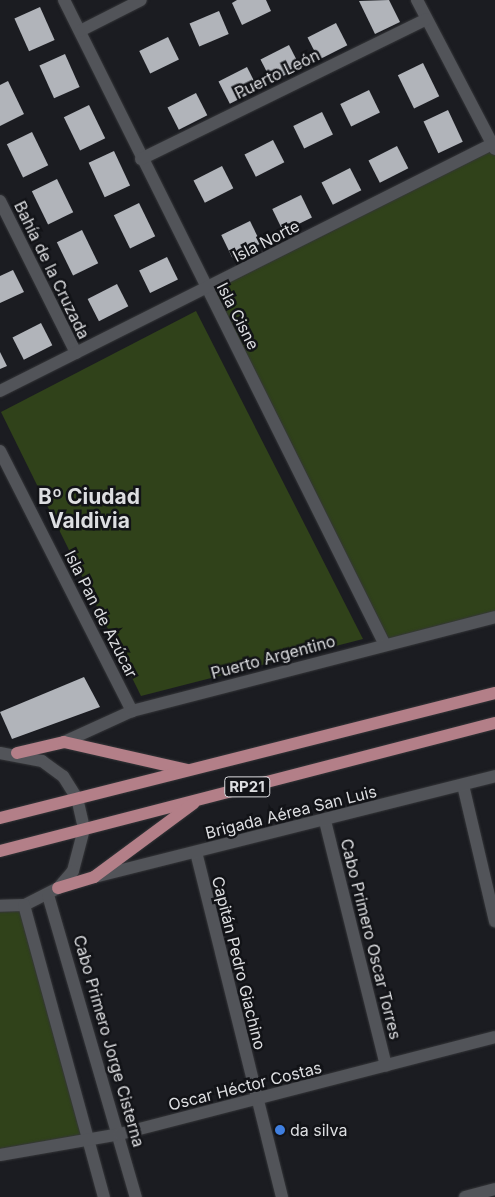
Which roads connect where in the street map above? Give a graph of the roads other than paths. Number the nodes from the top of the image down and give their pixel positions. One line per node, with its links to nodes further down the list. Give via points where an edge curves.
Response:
1 (64, 0): 5 (street, Isla Cisne)
2 (141, 0): 5 (street)
3 (417, 0): 4 (street)
4 (427, 19): 6 (street); 7 (street, Puerto León)
5 (80, 31): 7 (street, Isla Cisne)
6 (494, 146): 10 (street, Isla Norte)
7 (140, 159): 10 (street, Isla Cisne)
8 (0, 201): 9 (street, Bahía de la Cruzada)
9 (4, 221): 11 (street, Bahía de la Cruzada)
10 (206, 289): 11 (street, Isla Norte); 15 (street, Isla Cisne)
11 (76, 354): 12 (street, Isla Norte)
12 (0, 391)
13 (0, 451): 17 (street, Isla Pan de Azúcar)
14 (495, 617): 15 (street, Puerto Argentino)
15 (385, 645): 17 (street, Puerto Argentino)
16 (495, 693): 22 (main road, RP21)
17 (132, 711): 19 (street, Puerto Argentino)
18 (495, 723): 26 (main road, RP21)
19 (64, 742): 21 (main road); 22 (main road)
20 (0, 753): 21 (street)
21 (17, 753): 25 (street, via 42,761 63,776)
22 (189, 771): 25 (main road, RP21)
23 (495, 776): 24 (street, Brigada Aérea San Luis)
24 (463, 785): 28 (street, Brigada Aérea San Luis); 36 (street)
25 (77, 798): 27 (main road, RP21); 29 (street)
26 (199, 799): 29 (main road, RP21); 32 (main road)
27 (0, 818)
28 (325, 821): 31 (street, Brigada Aérea San Luis); 38 (street, Cabo Primero Oscar Torres)
29 (84, 829): 30 (main road, RP21); 33 (street, via 73,871)
30 (0, 851)
31 (196, 852): 32 (street, Brigada Aérea San Luis); 39 (street, Capitán Pedro Giachino)
32 (94, 877): 33 (main road)
33 (53, 892): 34 (street); 40 (street, Cabo Primero Jorge Cisterna)
34 (24, 905): 35 (street); 41 (street)
35 (0, 906)
36 (495, 920)
37 (495, 1037): 38 (street, Oscar Héctor Costas)
38 (386, 1066): 39 (street, Oscar Héctor Costas)
39 (256, 1101): 40 (street, Oscar Héctor Costas); 46 (street, Capitán Pedro Giachino)
40 (120, 1134): 41 (street, Oscar Héctor Costas); 45 (street, Cabo Primero Jorge Cisterna)
41 (89, 1141): 42 (street, Oscar Héctor Costas); 44 (street)
42 (0, 1155)
43 (495, 1189): 47 (street)
44 (104, 1197)
45 (136, 1197)
46 (282, 1197)
47 (465, 1197)

